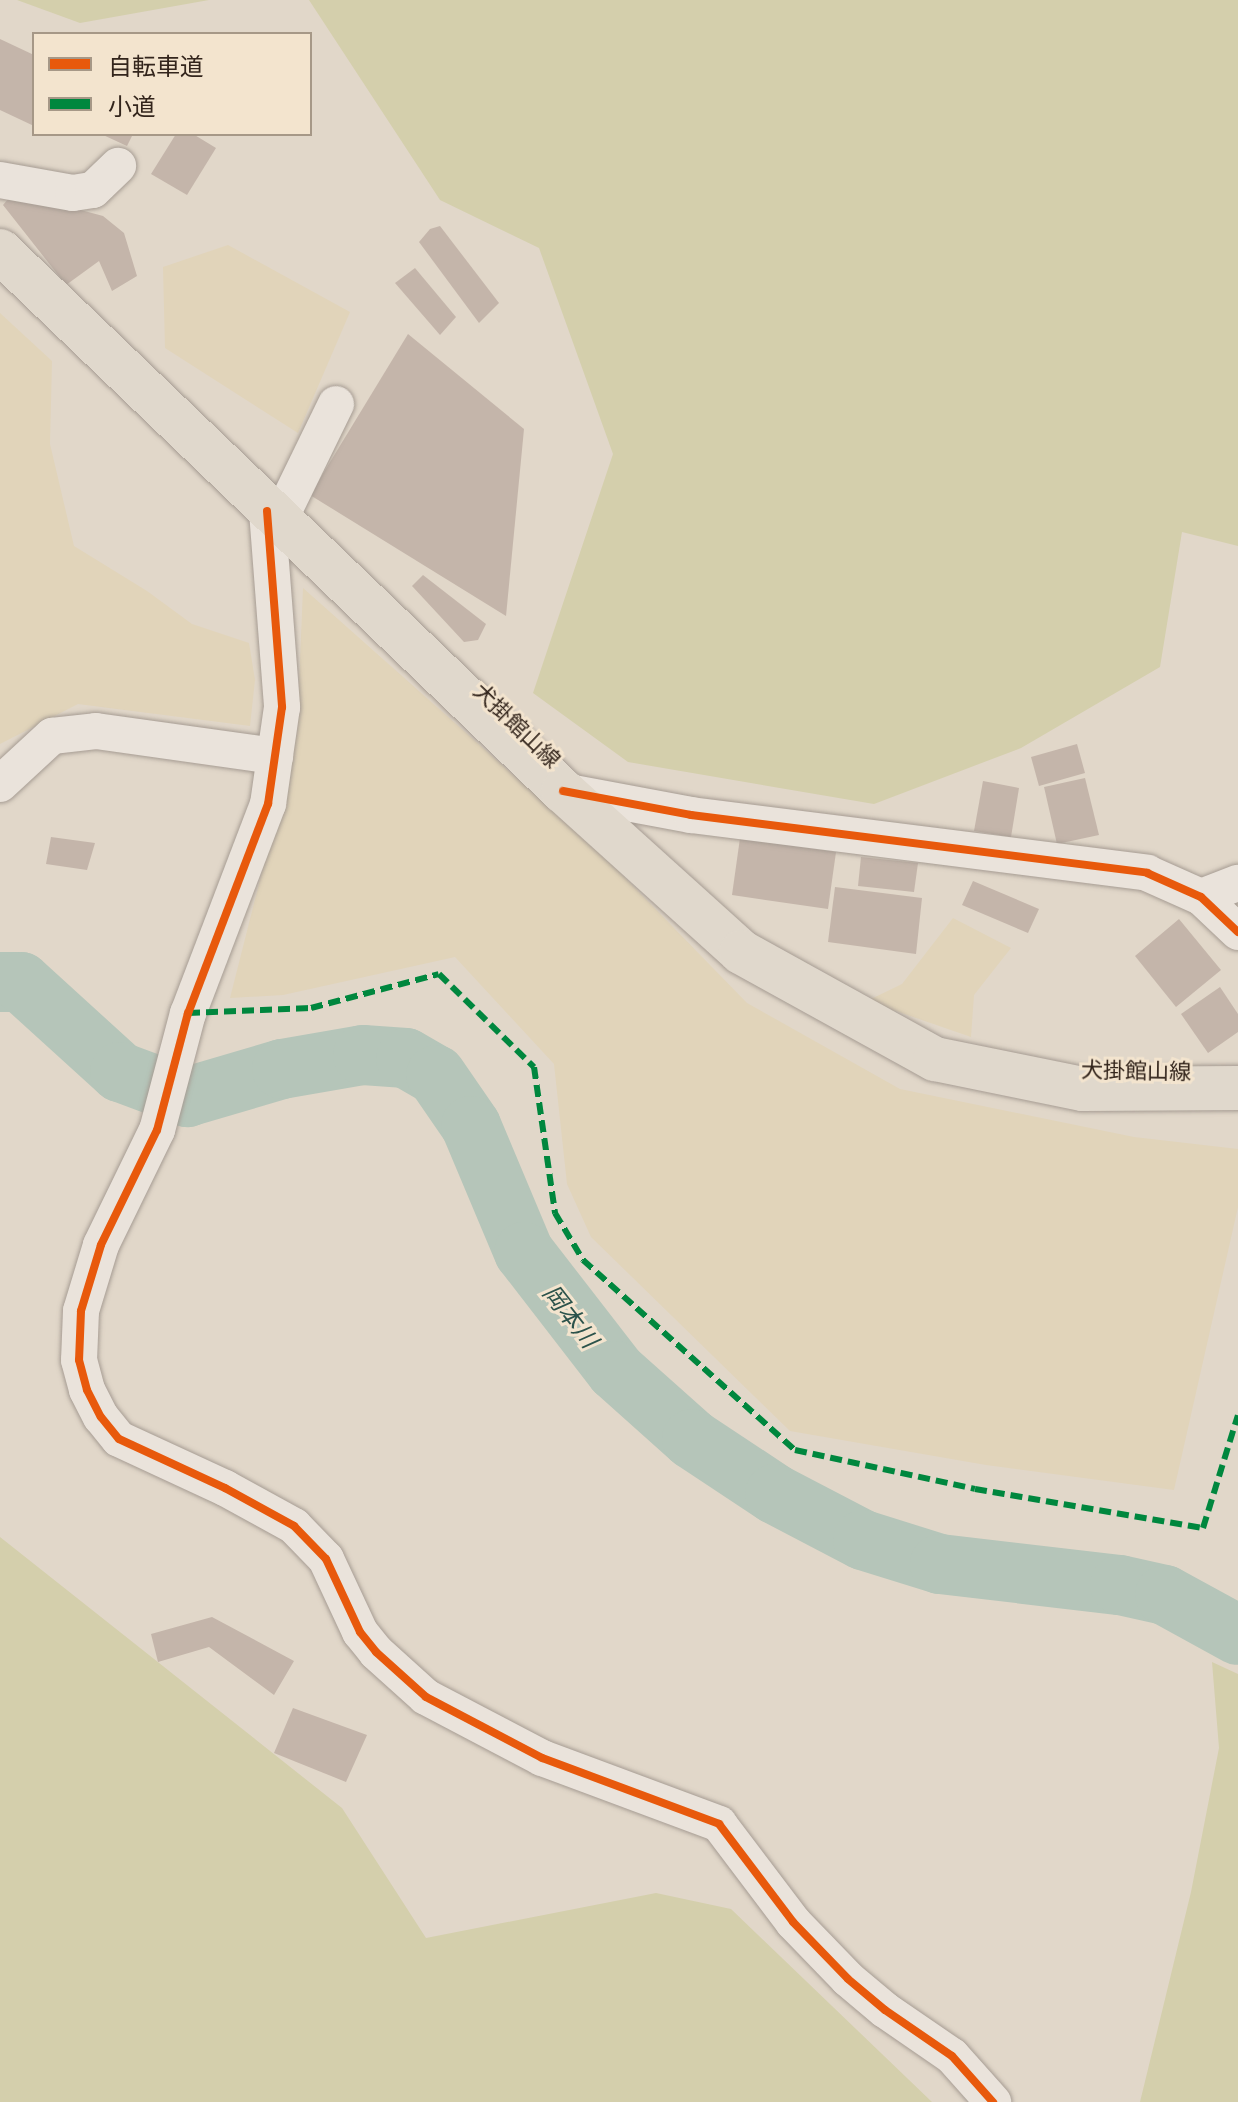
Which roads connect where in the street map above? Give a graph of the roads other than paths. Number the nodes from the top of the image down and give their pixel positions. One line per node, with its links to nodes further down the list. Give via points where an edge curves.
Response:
1 (118, 166): 2 (street, via 93,190)
2 (0, 180)
3 (0, 251): 5 (main road, 犬掛館山線)
4 (336, 404): 5 (street)
5 (273, 516): 6 (street, via 282,707); 8 (main road, 犬掛館山線)
6 (275, 756): 7 (street, via 96,731 52,736); 13 (street, via 268,804 188,1013 157,1130 101,1245 81,1311 79,1360 87,1390 119,1439 294,1526 326,1559 360,1632 426,1697 542,1758 719,1824 793,1922 848,1979 952,2056)
7 (0, 784)
8 (563, 791): 10 (street, via 691,815 1147,873); 12 (main road, 犬掛館山線, via 741,952 935,1059 1083,1089)
9 (1238, 883): 10 (street)
10 (1201, 897): 11 (street)
11 (1238, 932)
12 (1238, 1088)
13 (993, 2102)

